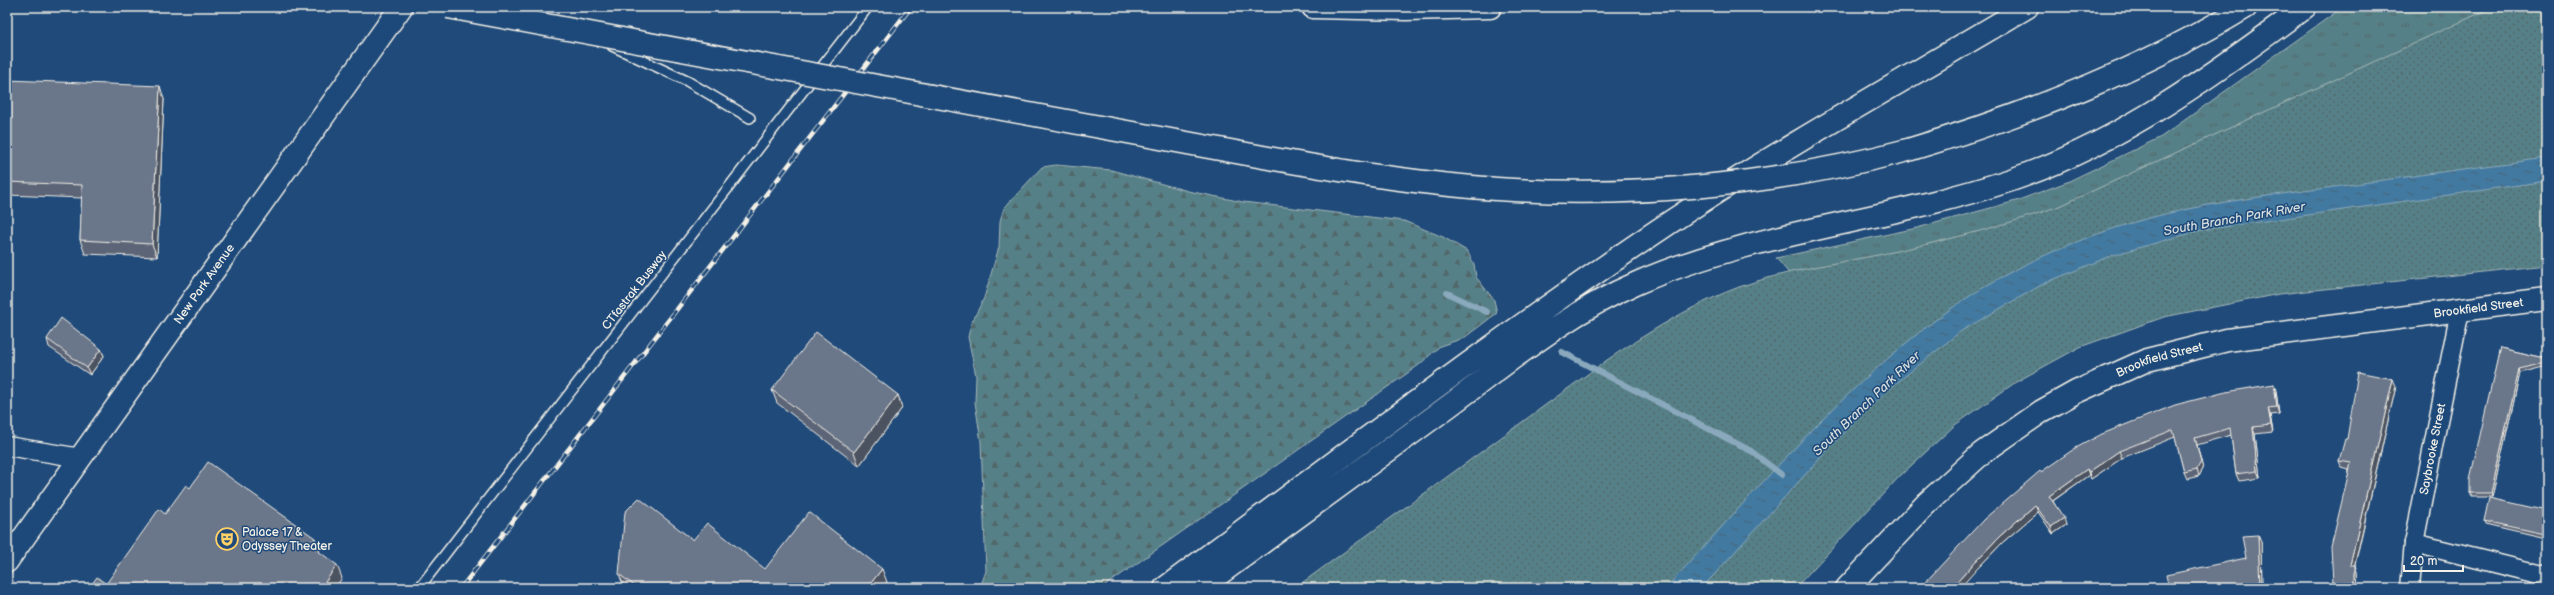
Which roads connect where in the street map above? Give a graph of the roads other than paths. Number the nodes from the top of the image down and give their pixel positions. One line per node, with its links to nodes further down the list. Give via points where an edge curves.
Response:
1 (401, 7): 14 (main road, New Park Avenue)
2 (448, 7): 9 (main road, bridge)
3 (868, 7): 18 (lane, CTfastrak Busway)
4 (1313, 7): 5 (main road)
5 (1490, 7)
6 (2027, 7): 19 (main road, via 1754,169 1644,240 1552,304)
7 (2246, 7): 9 (main road, bridge, via 2165,52 2071,95 2003,121 1908,150 1793,174 1680,187 1562,192 1478,187 1380,176 1274,159)
8 (2305, 7): 20 (main road, via 2162,108 2051,165 1948,199 1704,258 1656,275 1604,300 1531,345)
9 (574, 30): 10 (lane, bridge, via 661,68)
10 (750, 118)
11 (2547, 299): 12 (main road, Brookfield Street)
12 (2460, 310): 15 (street, Saybrooke Street); 21 (main road, Brookfield Street, via 2227,340 2147,360 2110,376 2042,411 1982,453 1927,503)
13 (7, 446): 14 (street)
14 (81, 458): 16 (main road, New Park Avenue)
15 (2414, 543): 17 (street); 22 (street, Saybrooke Street)
16 (7, 561)
17 (2547, 576)
18 (419, 588)
19 (1165, 588)
20 (1200, 588)
21 (1847, 588)
22 (2410, 588)

